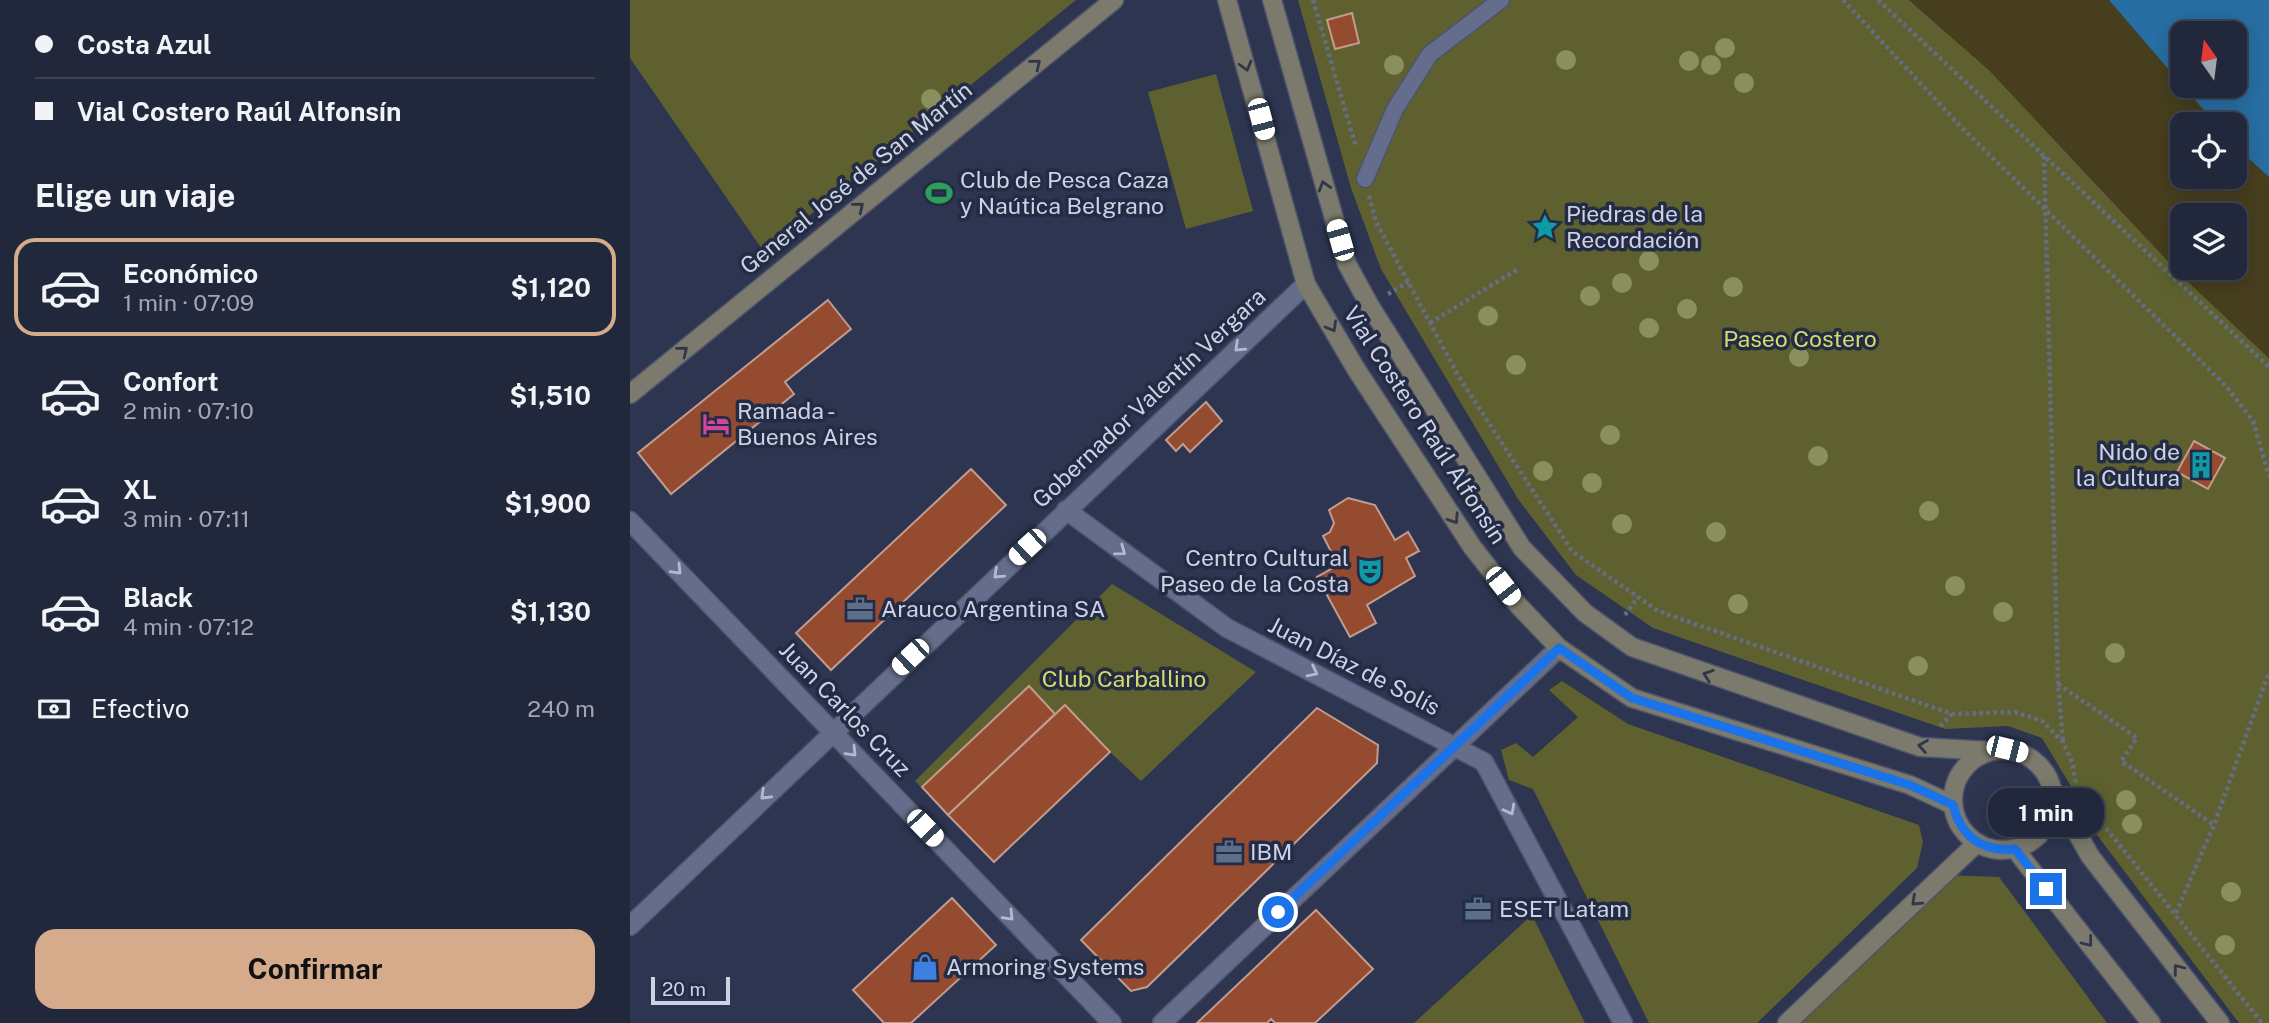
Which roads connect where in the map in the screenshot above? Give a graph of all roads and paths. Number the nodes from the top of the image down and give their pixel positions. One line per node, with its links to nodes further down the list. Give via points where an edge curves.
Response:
1 (1114, 0): 15 (street, General José de San Martín, one-way to 1)
2 (1227, 0): 12 (street, Vial Costero Raúl Alfonsín, one-way to 12)
3 (1272, 0): 25 (street, Vial Costero Raúl Alfonsín, one-way to 3, via 1920,747 1632,647 1585,613 1522,548 1347,264)
4 (1313, 0): 9 (path)
5 (1501, 0): 9 (lane, via 1430,54 1395,109)
6 (1843, 0): 10 (path)
7 (1878, 0): 8 (path)
8 (2044, 156): 10 (path); 14 (path)
9 (1365, 179): 13 (path, via 1376,222)
10 (2047, 213): 16 (path, via 2226,386 2253,421); 21 (path)
11 (1518, 269): 13 (path)
12 (1306, 284): 17 (street, Gobernador Valentín Vergara, one-way to 17); 19 (street, Vial Costero Raúl Alfonsín, one-way to 19, via 1473,548)
13 (1430, 323): 23 (path, via 1459,377 1572,551 1658,611 1952,714 2015,712 2042,721)
14 (2269, 367)
15 (630, 394)
16 (2269, 476)
17 (1066, 510): 22 (street, Gobernador Valentín Vergara, one-way to 22); 24 (street, Juan Díaz de Solís, one-way to 24, via 1227,628)
18 (630, 521): 22 (street, Juan Carlos Cruz, one-way to 22)
19 (1559, 648): 24 (street); 28 (street, Vial Costero Raúl Alfonsín, via 1632,698 1910,785)
20 (2269, 672): 30 (path)
21 (2058, 684): 23 (path); 30 (path, via 2137,738 2121,761)
22 (832, 731): 34 (street, Gobernador Valentín Vergara, one-way to 34); 35 (street, Juan Carlos Cruz, one-way to 35)
23 (2063, 741): 27 (path)
24 (1455, 747): 36 (street); 37 (street, Juan Díaz de Solís, one-way to 37, via 1484,762)
25 (1991, 751): 26 (street, via 2023,753 2047,774); 28 (street, via 1966,765 1953,790)
26 (2053, 788): 32 (street, via 2054,804 2042,832); 40 (street, one-way to 26, via 2090,856)
27 (2079, 796)
28 (1953, 805): 31 (street, via 1956,820)
29 (2088, 806): 33 (path)
30 (2214, 825): 33 (path)
31 (1977, 843): 32 (street); 38 (street, one-way to 38)
32 (2015, 849): 39 (street, one-way to 39)
33 (2176, 913): 41 (path)
34 (630, 926)
35 (1112, 1023)
36 (1162, 1023)
37 (1623, 1023)
38 (1787, 1023)
39 (2151, 1023)
40 (2220, 1023)
41 (2262, 1023)

